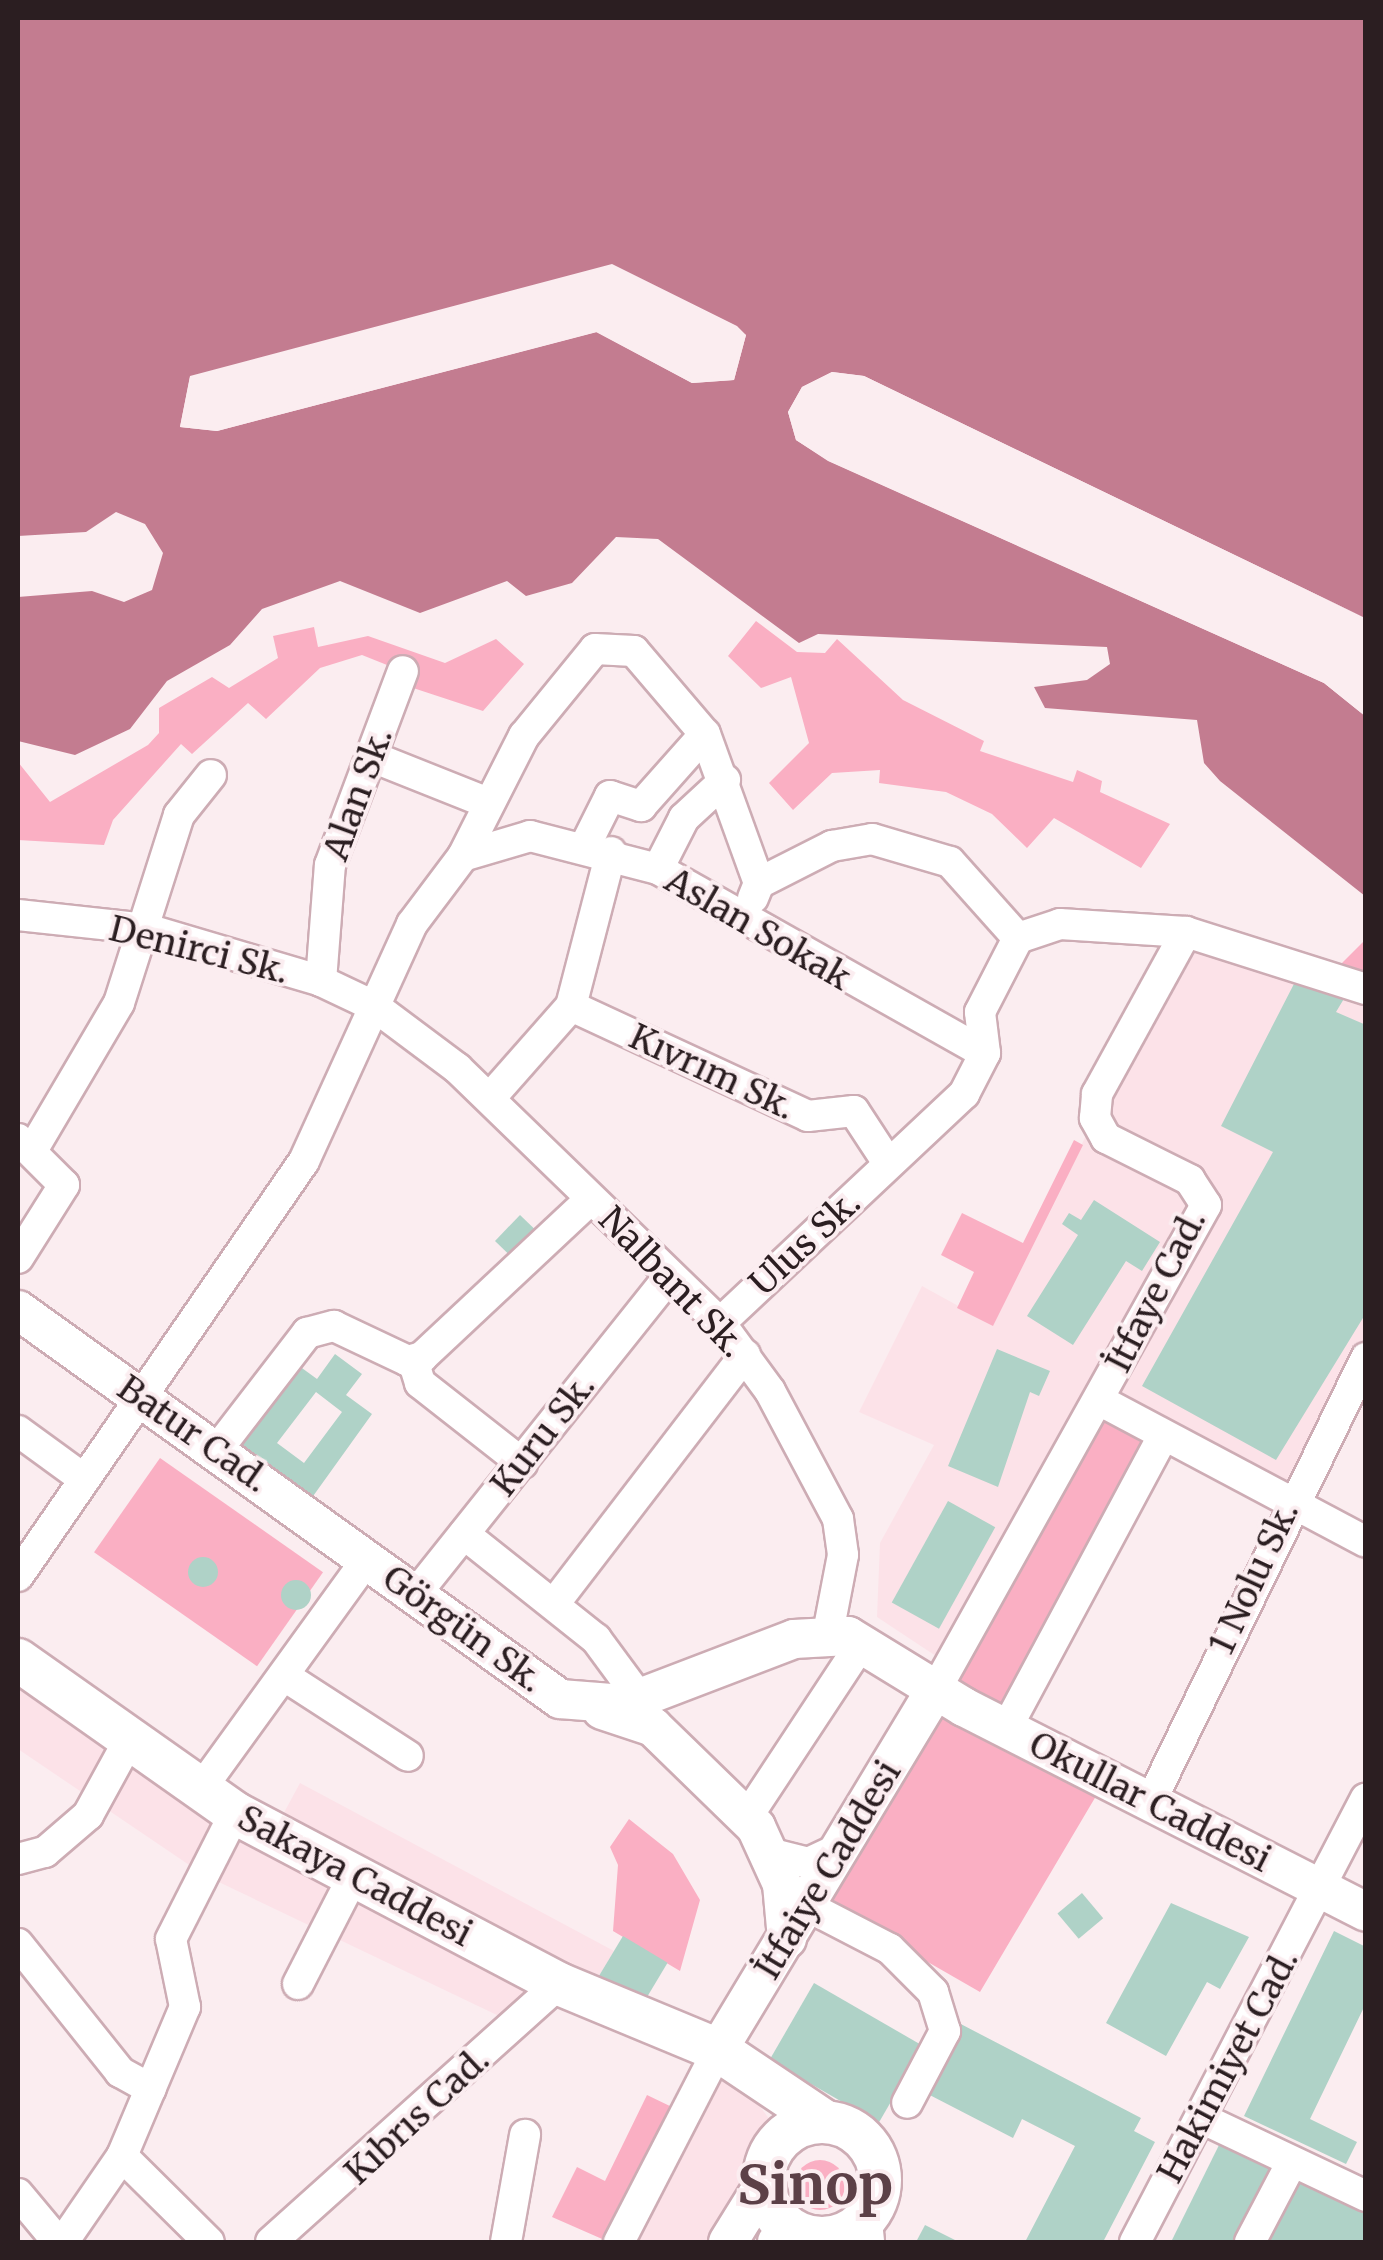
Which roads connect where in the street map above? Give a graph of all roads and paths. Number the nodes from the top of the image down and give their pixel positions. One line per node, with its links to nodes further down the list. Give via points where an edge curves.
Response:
1 (403, 671): 3 (street, Alan Sk.)
2 (705, 734): 5 (street); 6 (street, via 634,651 595,649 524,736); 7 (street, via 641,806 610,796)
3 (370, 756): 6 (street); 16 (street, Alan Sk., via 330,865)
4 (211, 775): 13 (street, via 180,814)
5 (725, 780): 9 (street, via 684,818); 10 (street)
6 (488, 804): 8 (street)
7 (598, 849): 8 (street, Aslan Sokak, via 530,836); 9 (street, Aslan Sokak); 19 (street)
8 (464, 856): 18 (street, via 412,924)
9 (658, 870): 11 (street, Aslan Sokak)
10 (759, 883): 11 (street); 15 (street, via 832,846 916,846 950,862)
11 (746, 914): 20 (street, Aslan Sokak)
12 (22, 922): 13 (street, Denirci Sk.)
13 (146, 929): 16 (street, Denirci Sk.); 22 (street, via 104,1032)
14 (1186, 932): 15 (street, via 1060,924); 17 (street); 33 (street, İtfaye Cad., via 1097,1094 1094,1118 1106,1138 1190,1180 1206,1205)
15 (1018, 938): 20 (street, via 980,1012)
16 (321, 981): 18 (street, Denirci Sk.)
17 (1366, 989)
18 (374, 1006): 21 (street, Nalbant Sk.); 32 (street, via 329,1120)
19 (571, 1006): 21 (street); 23 (street, Kıvrım Sk., via 808,1116 854,1112)
20 (985, 1052): 23 (street, Ulus Sk., via 964,1094)
21 (490, 1098): 24 (street, Nalbant Sk.)
22 (25, 1144): 25 (street, via 60,1176 64,1196)
23 (888, 1163): 28 (street, Ulus Sk.)
24 (592, 1198): 26 (street, Nalbant Sk.); 31 (street, via 477,1312)
25 (18, 1258)
26 (670, 1275): 28 (street, Nalbant Sk.); 37 (street, Kuru Sk.)
27 (18, 1310): 32 (main road, Batur Cad.)
28 (720, 1323): 29 (street, Nalbant Sk.)
29 (745, 1355): 45 (street); 46 (street, Nalbant Sk., via 838,1519)
30 (1366, 1358): 39 (street, 1 Nolu Sk.)
31 (412, 1360): 36 (street, via 318,1326); 37 (street, via 420,1382)
32 (140, 1396): 36 (main road, Batur Cad.); 38 (street)
33 (1099, 1400): 35 (street); 49 (street, İtfaye Cad.)
34 (18, 1431): 38 (street)
35 (1163, 1436): 39 (street); 52 (street)
36 (216, 1450): 42 (main road, Batur Cad.)
37 (522, 1463): 40 (street, Kuru Sk.)
38 (84, 1479): 43 (street)
39 (1288, 1502): 41 (street); 57 (street, 1 Nolu Sk.)
40 (464, 1534): 44 (street, Kuru Sk.); 45 (street)
41 (1366, 1542)
42 (367, 1559): 44 (main road, Görgün Sk.); 48 (street)
43 (18, 1576)
44 (415, 1595): 51 (main road, Görgün Sk.)
45 (554, 1604): 50 (street, via 610,1654)
46 (845, 1638): 49 (main road, Okullar Caddesi); 50 (main road); 58 (street)
47 (18, 1660): 53 (highway, Sakaya Caddesi)
48 (286, 1676): 54 (street); 56 (street)
49 (936, 1689): 52 (main road, Okullar Caddesi); 59 (main road, İtfaiye Caddesi)
50 (641, 1700): 51 (main road)
51 (574, 1704): 58 (main road, Görgün Sk., via 653,1727)
52 (1006, 1729): 57 (main road, Okullar Caddesi)
53 (130, 1740): 56 (highway, Sakaya Caddesi); 61 (street, via 88,1815 45,1852)
54 (408, 1756)
55 (1366, 1798): 63 (street, Hakimiyet Cad.)
56 (217, 1802): 62 (highway, Sakaya Caddesi); 71 (street, via 171,1939 185,2007)
57 (1150, 1803): 63 (main road, Okullar Caddesi)
58 (747, 1817): 60 (main road, Görgün Sk.)
59 (844, 1846): 60 (street, via 808,1863); 64 (main road, İtfaiye Caddesi)
60 (774, 1854): 66 (main road)
61 (18, 1859)
62 (353, 1877): 68 (street); 69 (highway, Sakaya Caddesi)
63 (1319, 1888): 65 (main road, Okullar Caddesi); 73 (street, Hakimiyet Cad.)
64 (807, 1906): 66 (main road, İtfaiye Caddesi); 72 (street, via 890,1948 933,1992 945,2031)
65 (1366, 1912)
66 (786, 1939): 70 (main road, İtfaiye Caddesi)
67 (18, 1945): 71 (street, via 120,2072)
68 (298, 1984)
69 (559, 1984): 70 (highway, Sakaya Caddesi); 82 (street, Kıbrıs Cad.)
70 (718, 2050): 74 (highway, Sakaya Caddesi); 76 (highway); 89 (street)
71 (151, 2089): 77 (street)
72 (906, 2103)
73 (1201, 2118): 78 (street); 91 (street, Hakimiyet Cad.)
74 (824, 2121): 76 (highway); 83 (highway, via 849,2128 876,2158 879,2194)
75 (525, 2134): 88 (street)
76 (782, 2136): 79 (highway)
77 (122, 2156): 85 (street); 86 (street)
78 (1292, 2162): 81 (street); 92 (street)
79 (764, 2184): 84 (highway, via 776,2217); 90 (main road)
80 (18, 2194): 85 (street)
81 (1366, 2196)
82 (308, 2232): 87 (street, Kıbrıs Cad.)
83 (864, 2232): 84 (highway)
84 (803, 2239)
85 (61, 2242)
86 (209, 2242)
87 (272, 2242)
88 (506, 2242)
89 (619, 2242)
90 (728, 2242)
91 (1135, 2242)
92 (1250, 2242)

